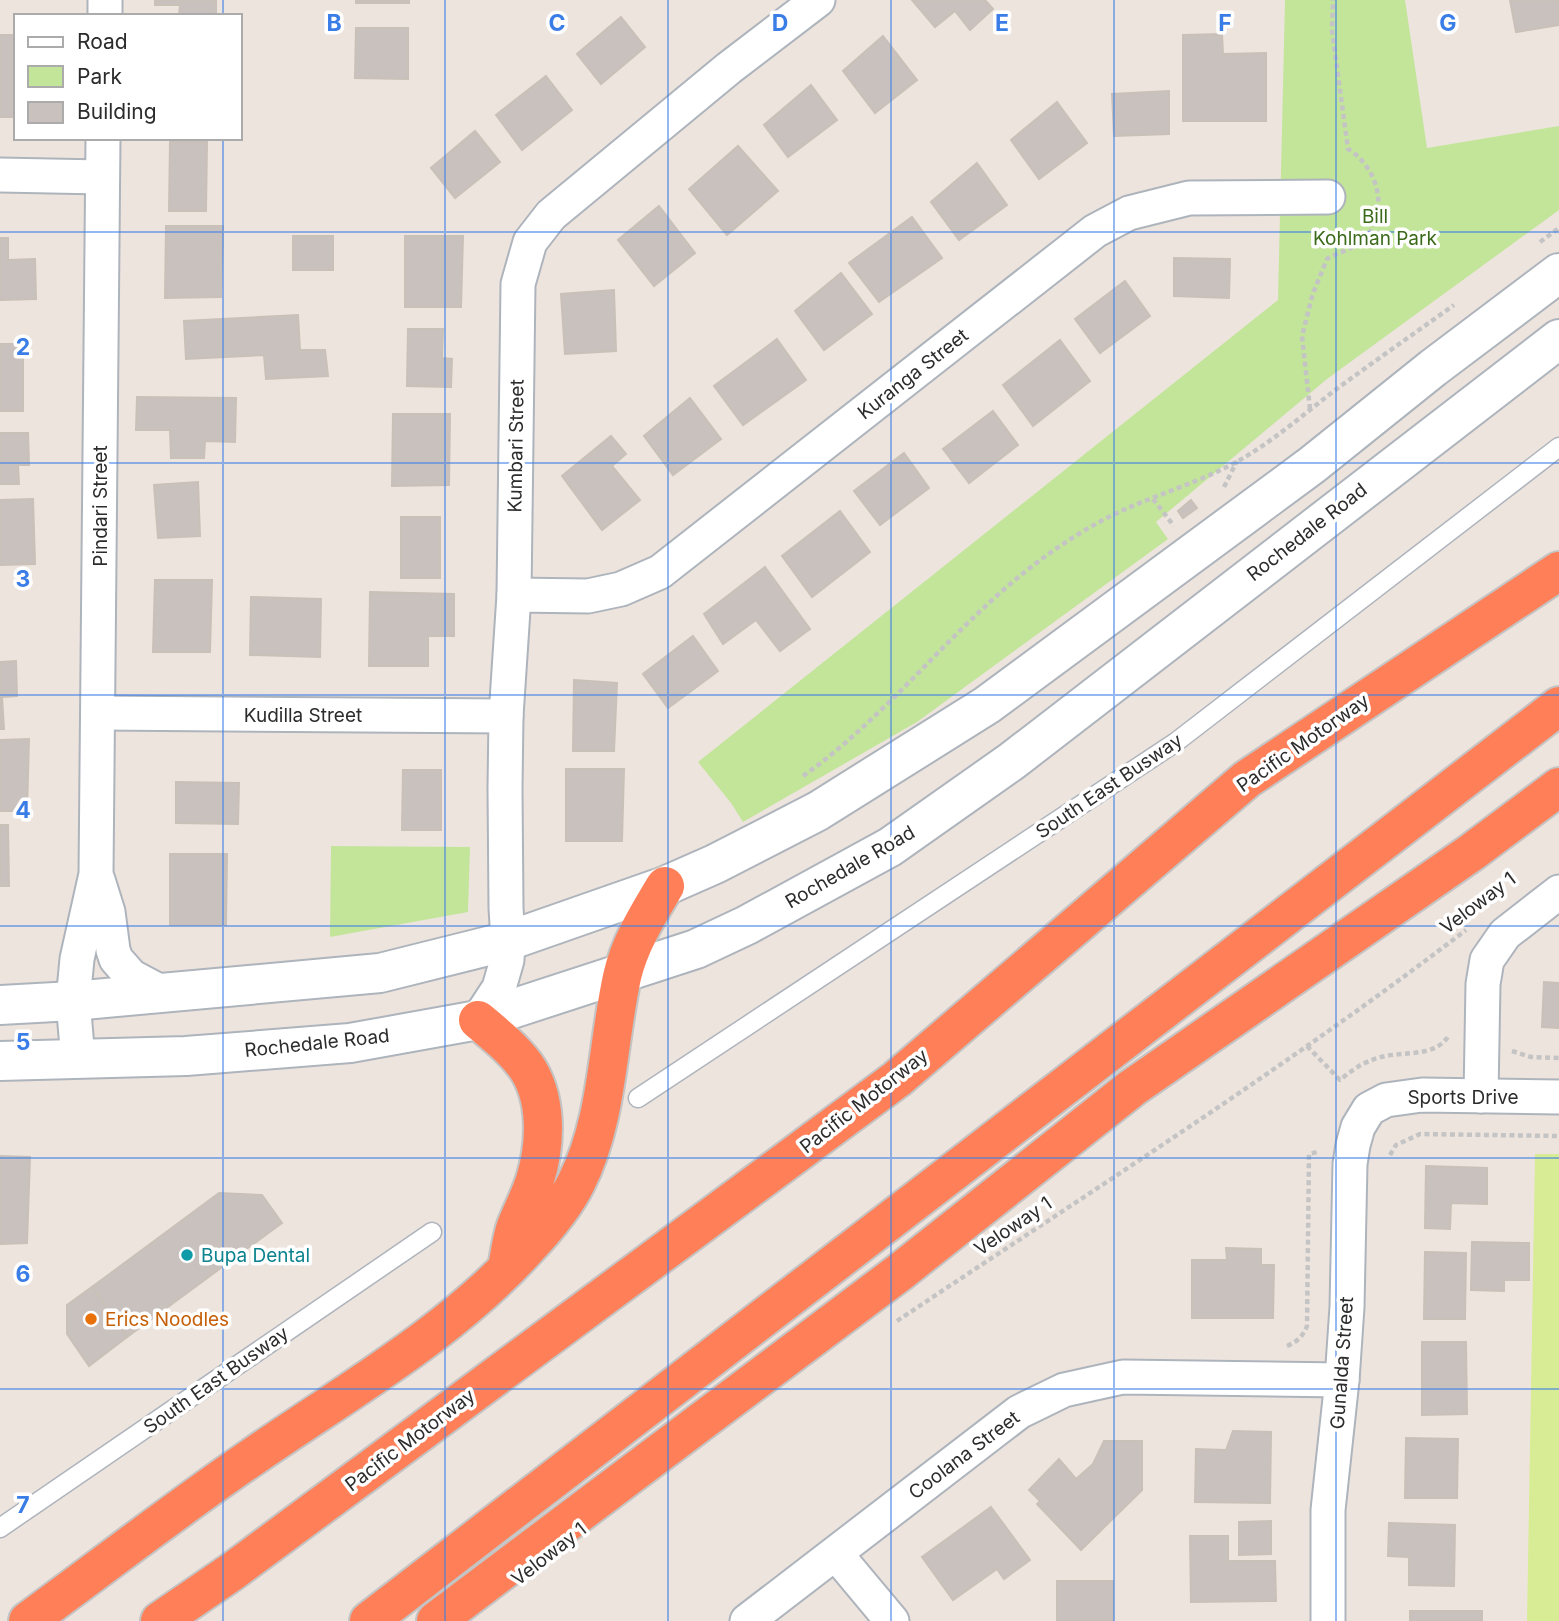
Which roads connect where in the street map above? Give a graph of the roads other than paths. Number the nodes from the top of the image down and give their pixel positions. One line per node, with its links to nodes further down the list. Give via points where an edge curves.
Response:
1 (817, 0): 10 (street, Kumbari Street, via 551,215 530,242 518,284)
2 (103, 140): 4 (street, Pindari Street)
3 (0, 175): 4 (street)
4 (102, 177): 12 (street, Pindari Street)
5 (1328, 197): 10 (street, Kuranga Street, via 1188,198 1129,213 1095,231 660,572 621,589 588,596)
6 (1548, 259): 16 (main road, via 1260,505 988,705 818,811)
7 (1559, 339): 19 (main road, Rochedale Road, via 1012,761 890,847 747,925 696,949)
8 (1559, 447): 28 (lane, South East Busway, via 1176,742)
9 (1559, 571): 36 (highway, Pacific Motorway, via 1247,779 897,1079)
10 (514, 595): 13 (street, Kumbari Street)
11 (1559, 706): 37 (highway)
12 (99, 713): 13 (street, Kudilla Street); 15 (street, Pindari Street)
13 (506, 716): 18 (street, Kumbari Street)
14 (1559, 787): 38 (highway, via 1132,1088 900,1272)
15 (96, 874): 20 (street, Pindari Street, via 116,959 131,976); 21 (street, Pindari Street, via 77,959)
16 (665, 886): 18 (main road); 19 (highway)
17 (1559, 892): 26 (street, via 1505,934 1487,960)
18 (508, 941): 20 (main road, via 380,973); 23 (street, Kumbari Street, via 499,988)
19 (622, 974): 23 (main road, Rochedale Road); 31 (highway, via 588,1154 558,1212)
20 (163, 993): 21 (main road)
21 (73, 1001): 22 (main road); 24 (street, Pindari Street)
22 (0, 1005)
23 (478, 1020): 24 (main road, Rochedale Road, via 350,1043); 31 (highway, via 525,1065 536,1084 543,1125 536,1178 515,1229)
24 (78, 1059): 25 (main road, Rochedale Road)
25 (0, 1061)
26 (1481, 1096): 27 (street, Sports Drive); 29 (street, Sports Drive, via 1403,1096)
27 (1559, 1097)
28 (638, 1098)
29 (1369, 1108): 32 (street, Gunalda Street, via 1358,1127 1350,1164)
30 (432, 1231): 33 (lane, South East Busway)
31 (506, 1272): 35 (highway, via 437,1330 247,1460)
32 (1342, 1380): 34 (street, Coolana Street, via 1123,1377 1064,1390 1018,1412); 41 (street, Gunalda Street, via 1328,1510)
33 (0, 1528)
34 (836, 1554): 39 (street, Coolana Street); 40 (street)
35 (28, 1621)
36 (160, 1621)
37 (369, 1621)
38 (436, 1621)
39 (747, 1621)
40 (892, 1621)
41 (1328, 1621)

